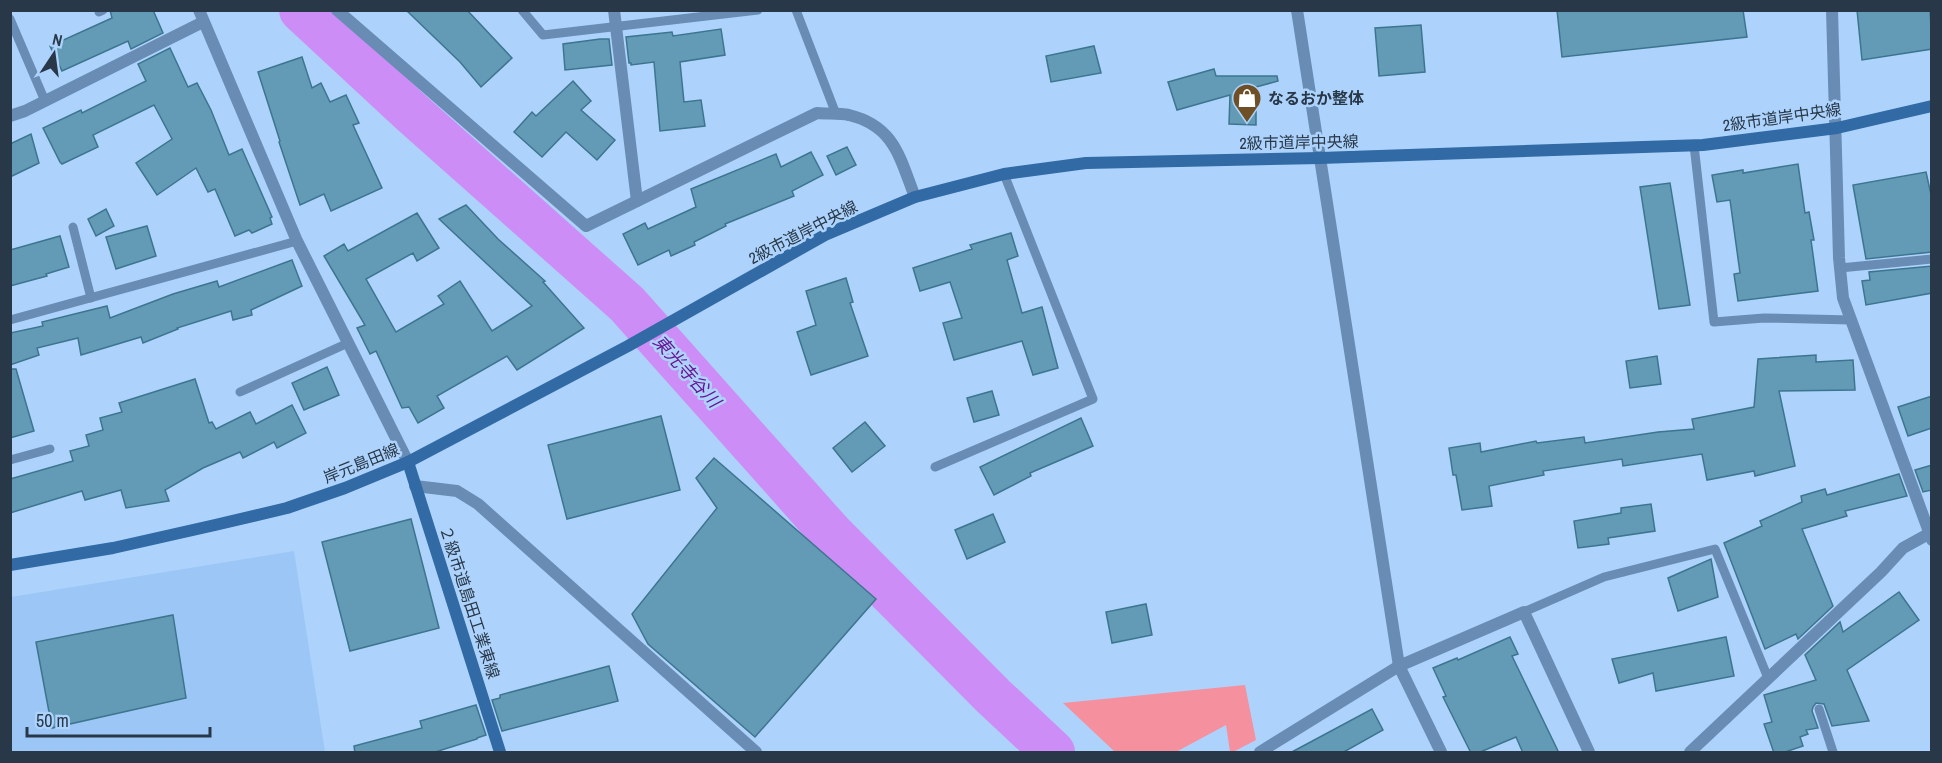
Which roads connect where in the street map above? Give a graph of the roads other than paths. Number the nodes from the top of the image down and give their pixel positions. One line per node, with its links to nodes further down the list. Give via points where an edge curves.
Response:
1 (337, 10): 20 (street, via 586,226)
2 (522, 10): 10 (lane, via 543,35)
3 (614, 10): 10 (street)
4 (758, 10): 10 (lane)
5 (796, 10): 13 (lane)
6 (1298, 10): 17 (street)
7 (1832, 10): 15 (street)
8 (201, 16): 11 (street); 22 (street)
9 (10, 19): 11 (lane)
10 (616, 28): 20 (street)
11 (45, 101): 14 (street)
12 (1932, 106): 15 (street, 2級市道岸中央線)
13 (836, 114): 19 (street, via 876,125 894,143); 20 (street, via 817,113)
14 (10, 116)
15 (1837, 128): 16 (street, 2級市道岸中央線); 24 (street)
16 (1694, 145): 17 (street, 2級市道岸中央線); 28 (lane, via 1714,322 1764,318)
17 (1320, 158): 18 (street, 2級市道岸中央線, via 1086,163); 39 (street)
18 (1004, 174): 19 (street, 2級市道岸中央線); 34 (lane, via 1093,399)
19 (915, 197): 26 (street, 2級市道岸中央線, via 825,235)
20 (637, 201)
21 (73, 227): 25 (lane)
22 (297, 241): 25 (lane); 29 (street)
23 (1932, 259): 24 (lane)
24 (1840, 268): 28 (street, via 1843,298)
25 (91, 298): 27 (lane)
26 (693, 308): 33 (street, 岸元島田線)
27 (10, 320)
28 (1851, 320): 36 (street)
29 (348, 343): 30 (lane); 33 (street)
30 (240, 392)
31 (50, 449): 32 (lane)
32 (10, 460)
33 (408, 462): 35 (street, ２級市道島田工業東線); 37 (street, 岸元島田線, via 287,507 113,548)
34 (935, 467)
35 (415, 486): 42 (street, ２級市道島田工業東線); 43 (street, via 458,491 478,504)
36 (1931, 535): 40 (street, via 1903,548)
37 (10, 565)
38 (1524, 612): 39 (street); 40 (lane, via 1604,577 1714,549); 46 (street)
39 (1399, 666): 44 (street); 45 (street)
40 (1768, 678): 47 (street)
41 (1819, 708): 48 (lane)
42 (500, 753)
43 (756, 753)
44 (1260, 753)
45 (1441, 753)
46 (1589, 753)
47 (1690, 753)
48 (1833, 753)

